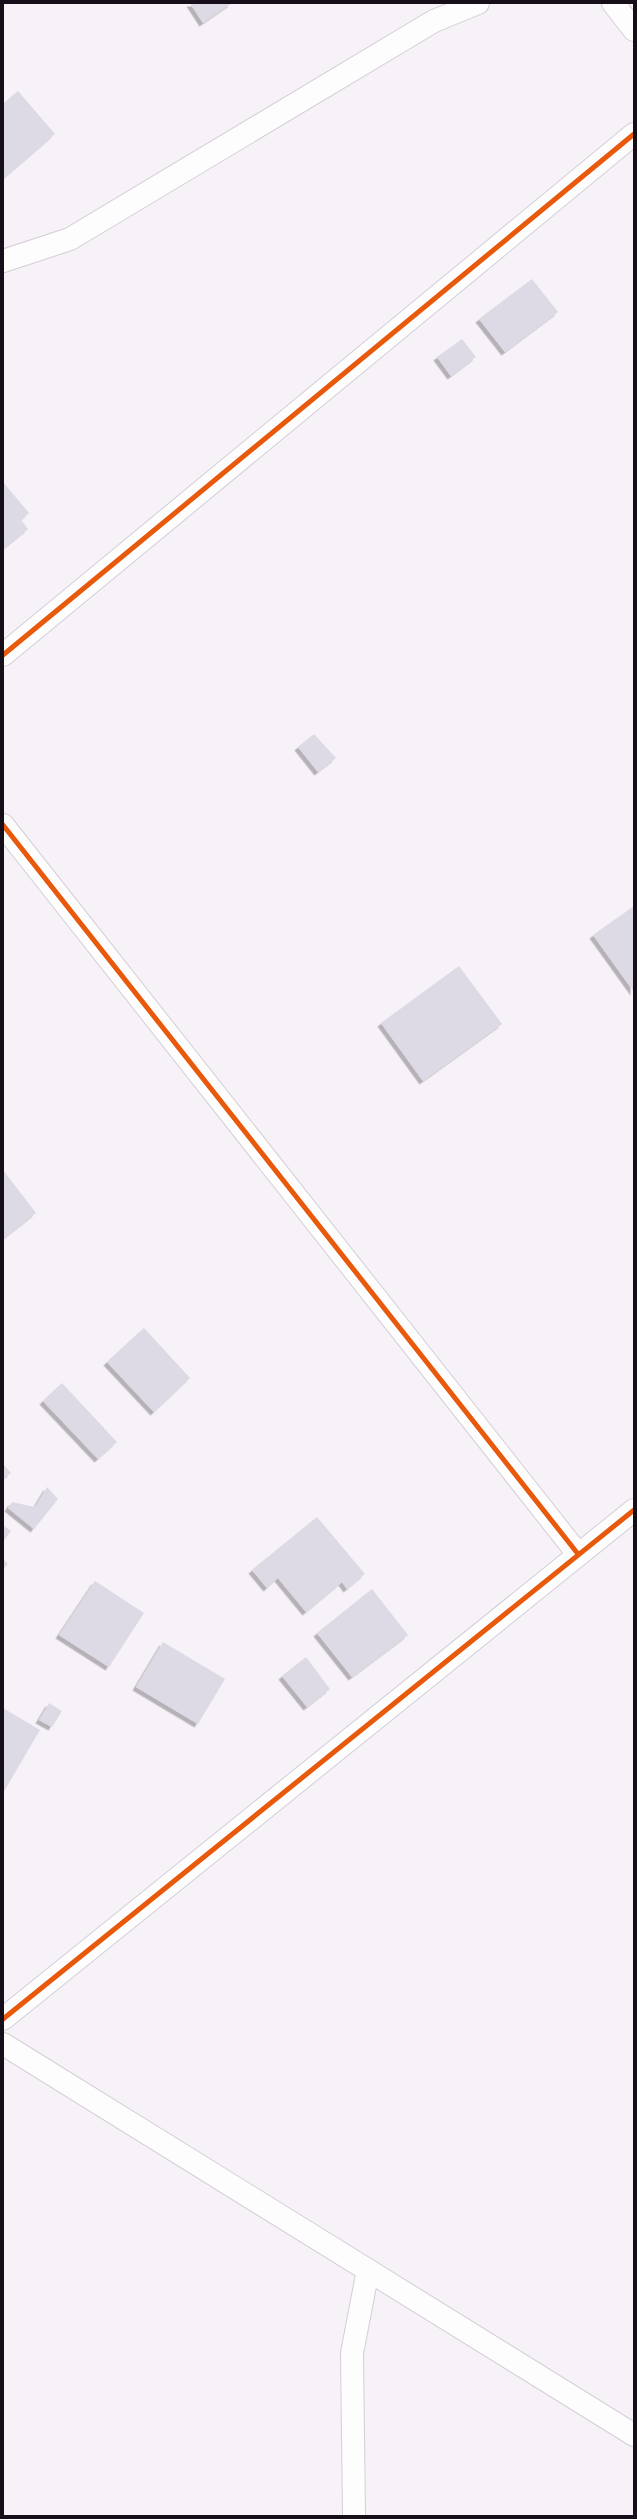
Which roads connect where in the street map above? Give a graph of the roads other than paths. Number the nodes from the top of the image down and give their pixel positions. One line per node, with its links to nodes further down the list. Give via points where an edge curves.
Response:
1 (478, 3): 5 (street, via 434,21 70,240)
2 (613, 3): 3 (street)
3 (634, 30)
4 (634, 134): 6 (street)
5 (3, 261)
6 (3, 655)
7 (3, 825): 9 (street)
8 (634, 1510): 9 (street)
9 (578, 1554): 10 (street)
10 (3, 2019)
11 (3, 2044): 12 (street)
12 (368, 2270): 13 (street); 14 (street, via 352,2353)
13 (634, 2435)
14 (354, 2516)

